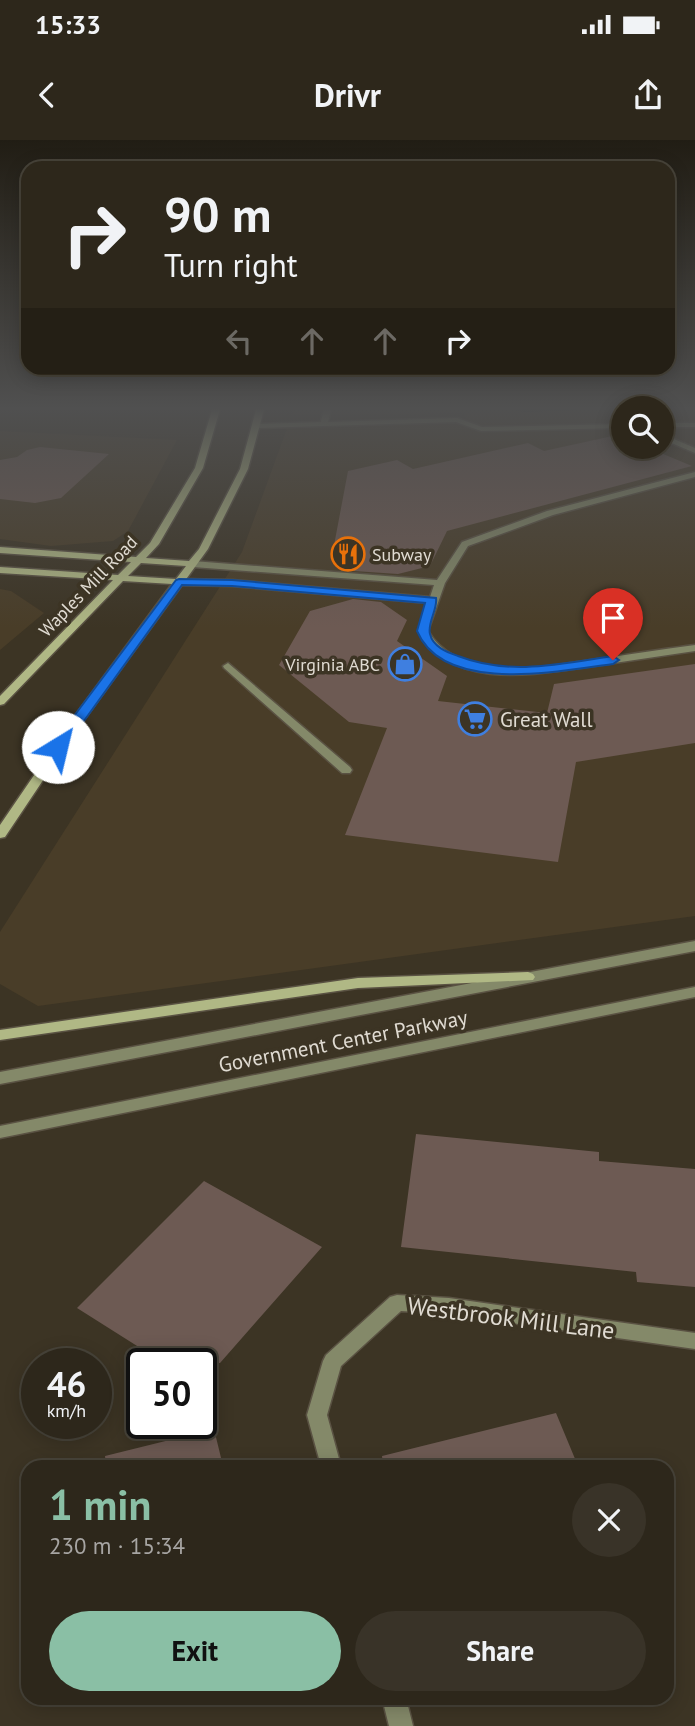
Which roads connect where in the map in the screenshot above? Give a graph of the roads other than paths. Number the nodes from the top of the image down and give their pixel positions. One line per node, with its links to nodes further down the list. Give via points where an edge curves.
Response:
1 (192, 480): 5 (main road, Waples Mill Road, via 163,531)
2 (238, 480): 6 (main road)
3 (673, 480): 10 (street, via 478,538 465,544)
4 (0, 550): 5 (main road)
5 (138, 562): 6 (main road); 8 (main road, Waples Mill Road)
6 (193, 564): 9 (main road); 10 (street)
7 (0, 570): 8 (main road)
8 (121, 579): 9 (main road); 14 (main road, Waples Mill Road)
9 (179, 582): 11 (street); 16 (main road)
10 (440, 583): 11 (street)
11 (432, 600): 12 (street, via 423,631 428,643 440,653 481,669 527,672)
12 (695, 648)
13 (228, 666): 15 (street)
14 (0, 702)
15 (346, 770)
16 (0, 834)
17 (695, 946): 18 (street, Government Center Parkway)
18 (528, 977): 20 (main road, via 358,983); 21 (street, Government Center Parkway)
19 (695, 992): 22 (street, Government Center Parkway)
20 (0, 1035)
21 (0, 1078)
22 (0, 1132)
23 (695, 1342): 24 (street, Westbrook Mill Lane, via 449,1306 397,1303 332,1361 317,1415)
24 (329, 1460)
25 (396, 1705): 26 (street)
26 (401, 1726)

